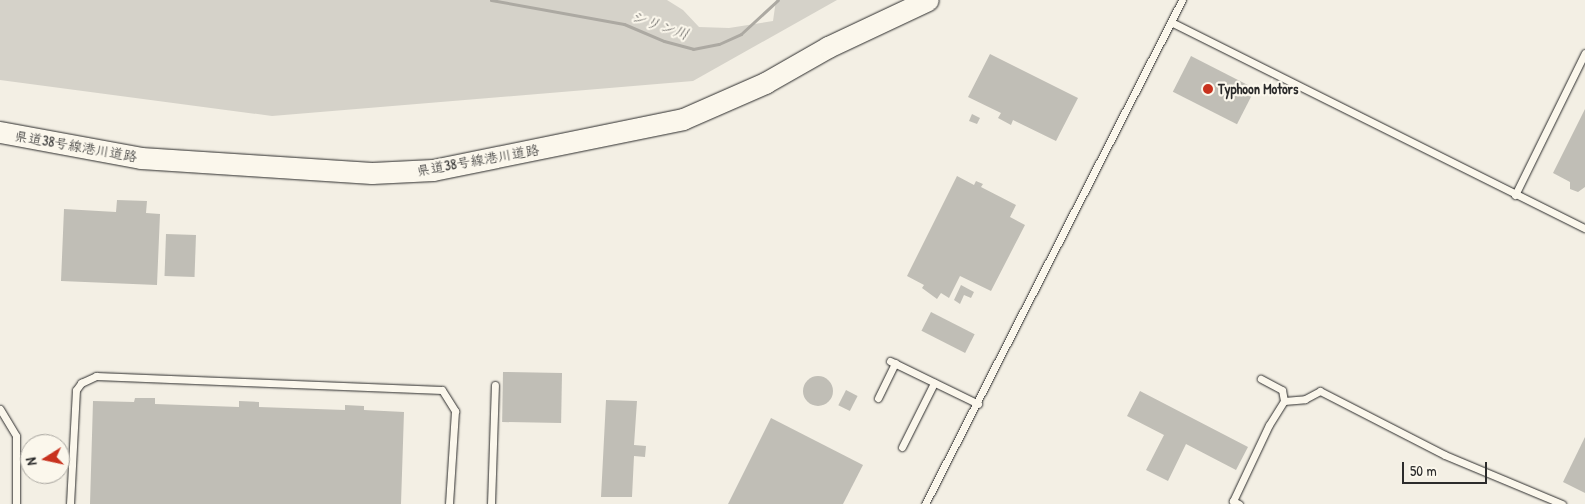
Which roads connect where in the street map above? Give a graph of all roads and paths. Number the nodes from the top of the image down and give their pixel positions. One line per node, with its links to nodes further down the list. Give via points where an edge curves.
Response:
1 (928, 0): 5 (main road, 県道38号線港川道路, via 828,47 766,83 683,119 434,170 372,174 141,158)
2 (1182, 0): 3 (lane)
3 (1171, 22): 6 (lane); 13 (lane)
4 (1585, 53): 6 (lane)
5 (0, 132)
6 (1516, 195): 7 (lane)
7 (1585, 228)
8 (1261, 379): 12 (lane, via 1282,390)
9 (934, 382): 11 (lane, via 892,362); 13 (lane); 15 (lane)
10 (495, 384): 19 (lane)
11 (878, 398)
12 (1284, 401): 21 (lane, via 1269,424 1233,501); 22 (lane, via 1305,399 1320,391 1445,454)
13 (978, 404): 20 (lane)
14 (0, 409): 16 (lane, via 16,436)
15 (902, 447)
16 (16, 504)
17 (70, 504): 18 (lane, via 76,390 81,383 96,376 442,390 455,411)
18 (449, 504)
19 (491, 504)
20 (925, 504)
21 (1239, 504)
22 (1562, 504)

